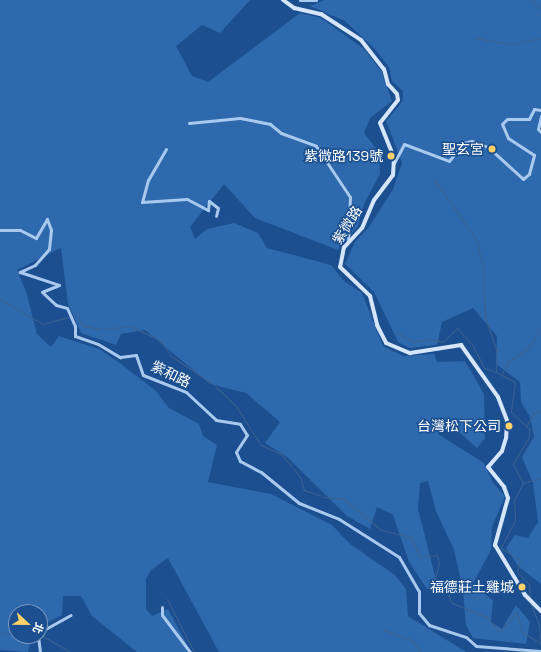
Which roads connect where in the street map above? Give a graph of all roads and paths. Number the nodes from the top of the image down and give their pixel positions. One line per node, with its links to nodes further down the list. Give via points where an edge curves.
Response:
1 (283, 0): 9 (street, via 294,8 322,14 356,37 384,69 388,84 398,96 380,123)
2 (300, 0): 3 (street)
3 (316, 0)
4 (541, 110): 9 (street, via 534,109 529,119 507,119 502,124 508,138 534,155 529,174 523,179 488,147 472,141 463,143 449,161 404,144)
5 (541, 116): 7 (street, via 538,129)
6 (190, 123): 12 (street, via 240,118 270,124 281,133 316,146 350,198)
7 (541, 132)
8 (166, 149): 10 (street, via 148,180 142,202 187,199 208,210 209,201 218,208)
9 (394, 163): 12 (street, 紫微路, via 389,182 374,200 362,228)
10 (216, 216)
11 (0, 230): 17 (street, 紫和路, via 20,230 36,238 42,231 44,219 48,220 49,249 35,265 20,272 58,284 59,288 44,289 42,292 56,305 67,308 75,326 75,336 103,346 120,357 136,355 143,374 186,392 216,420 240,424 247,435 237,450 238,458 261,472 269,482 307,508 342,520 399,557 418,588 419,613 429,625 466,637 476,646)
12 (348, 242): 14 (street, 紫微路, via 340,266 370,296 383,340 410,353 461,345 498,397 507,421 506,438 502,451 488,467 504,486 508,498 495,545 530,600)
13 (162, 607): 18 (street, via 162,615)
14 (541, 611)
15 (71, 615): 16 (street)
16 (48, 628)
17 (541, 651)
18 (190, 652)

